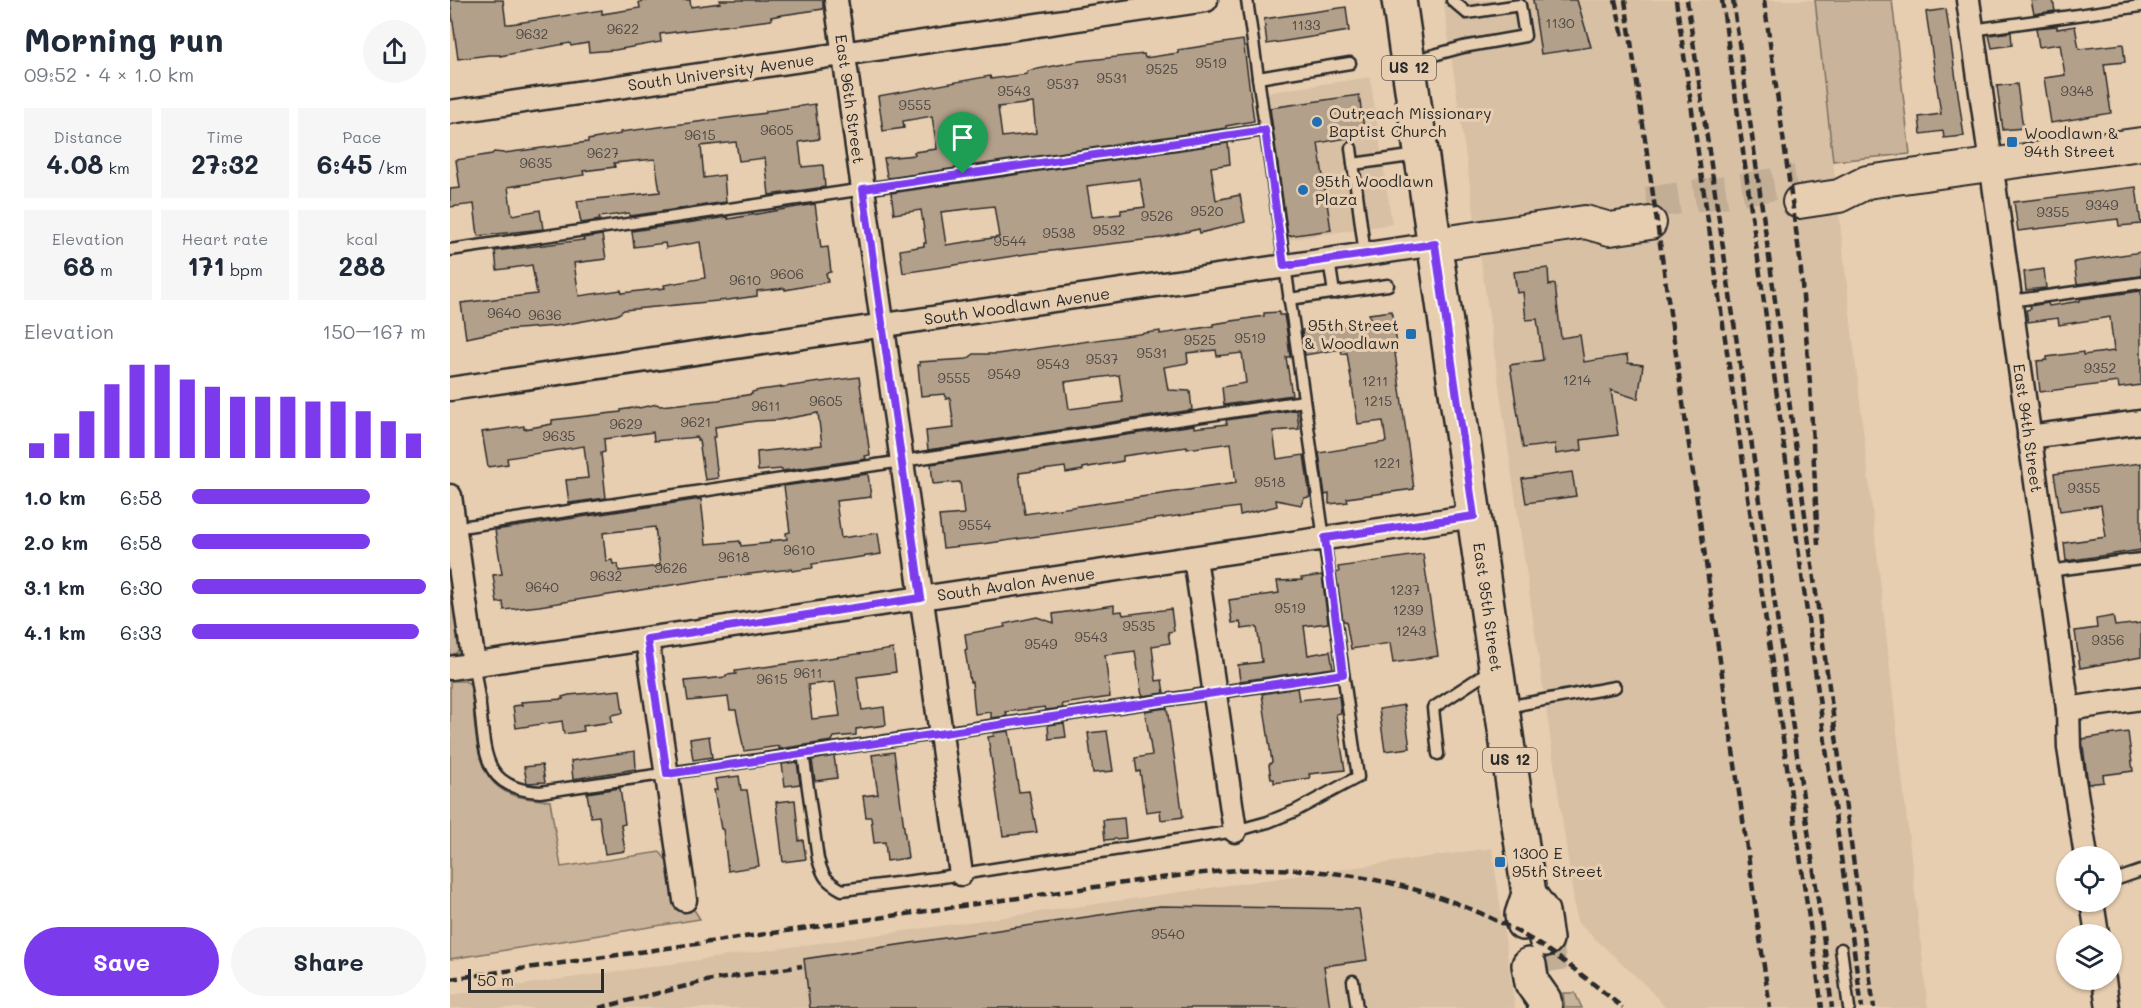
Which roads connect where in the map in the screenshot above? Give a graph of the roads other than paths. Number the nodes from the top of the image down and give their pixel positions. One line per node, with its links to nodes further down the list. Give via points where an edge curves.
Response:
1 (836, 0): 9 (street, East 96th Street)
2 (1206, 0): 9 (street, South University Avenue)
3 (1247, 0): 12 (lane)
4 (1399, 0): 10 (main road, East 95th Street / US 12)
5 (1452, 0): 10 (lane, via 1467,13 1520,5 1525,36)
6 (1968, 0): 8 (street, East 94th Street)
7 (2141, 6): 8 (lane)
8 (1972, 30): 19 (street, East 94th Street)
9 (844, 54): 13 (street, South University Avenue); 20 (street, East 96th Street)
10 (1408, 61): 17 (main road, East 95th Street / US 12)
11 (1350, 63): 12 (lane)
12 (1258, 78): 14 (lane)
13 (450, 112)
14 (1265, 130): 20 (lane); 27 (lane)
15 (2141, 144): 19 (street)
16 (1351, 148): 18 (lane)
17 (1422, 155): 18 (lane); 23 (main road, East 95th Street / US 12)
18 (1353, 164): 25 (lane)
19 (1991, 164): 21 (street, via 1867,182 1839,196); 32 (street, East 94th Street)
20 (863, 189): 24 (lane); 33 (street, East 96th Street)
21 (1797, 192)
22 (1649, 213): 23 (street, South Woodlawn Avenue, via 1606,209 1585,222)
23 (1435, 244): 25 (street, South Woodlawn Avenue); 40 (main road, East 95th Street / US 12)
24 (450, 250)
25 (1365, 255): 26 (street, South Woodlawn Avenue)
26 (1329, 260): 27 (street, South Woodlawn Avenue); 30 (lane)
27 (1284, 266): 31 (lane); 33 (street, South Woodlawn Avenue)
28 (2141, 283): 32 (lane)
29 (1388, 285): 30 (lane)
30 (1334, 293): 31 (lane)
31 (1289, 299): 35 (lane)
32 (2010, 302): 37 (street, East 94th Street)
33 (882, 326): 34 (street, South Woodlawn Avenue); 38 (street, East 96th Street)
34 (450, 389)
35 (1304, 401): 38 (lane); 42 (lane)
36 (2141, 422): 37 (street)
37 (2029, 438): 45 (street, East 94th Street)
38 (902, 461): 41 (lane); 46 (street, East 96th Street)
39 (450, 496): 41 (street)
40 (1474, 516): 42 (street, South Avalon Avenue); 49 (main road, East 95th Street / US 12)
41 (454, 528): 48 (street)
42 (1325, 538): 43 (street, South Avalon Avenue); 51 (lane)
43 (1195, 558): 46 (street, South Avalon Avenue); 53 (street)
44 (2141, 559): 45 (lane)
45 (2048, 572): 56 (street, East 94th Street)
46 (921, 598): 47 (street, South Avalon Avenue); 57 (street, East 96th Street)
47 (647, 639): 48 (street, South Avalon Avenue); 60 (street)
48 (474, 665): 50 (street, South Avalon Avenue); 60 (lane, via 484,751 488,765 507,784 523,791 540,792)
49 (1496, 666): 55 (main road, East 95th Street / US 12); 59 (lane, via 1433,708)
50 (450, 668)
51 (1343, 674): 53 (lane); 61 (lane, via 1358,777 1295,811)
52 (1615, 687): 55 (lane)
53 (1215, 693): 57 (lane); 61 (street)
54 (2141, 698): 56 (street)
55 (1502, 707): 68 (main road, East 95th Street / US 12)
56 (2068, 709): 62 (street, East 94th Street, via 2069,748)
57 (940, 733): 58 (lane); 64 (street, East 96th Street)
58 (803, 753): 60 (lane); 64 (lane, via 818,859 829,883 842,890 861,889)
59 (1438, 754)
60 (667, 774): 66 (street)
61 (1235, 831): 64 (lane)
62 (2084, 846)
63 (2141, 871): 65 (lane)
64 (960, 874)
65 (2122, 878)
66 (685, 900)
67 (1841, 949): 72 (lane)
68 (1538, 958)
69 (1353, 981): 71 (lane)
70 (2105, 990): 73 (street)
71 (1358, 1008)
72 (1849, 1008)
73 (2108, 1008)

